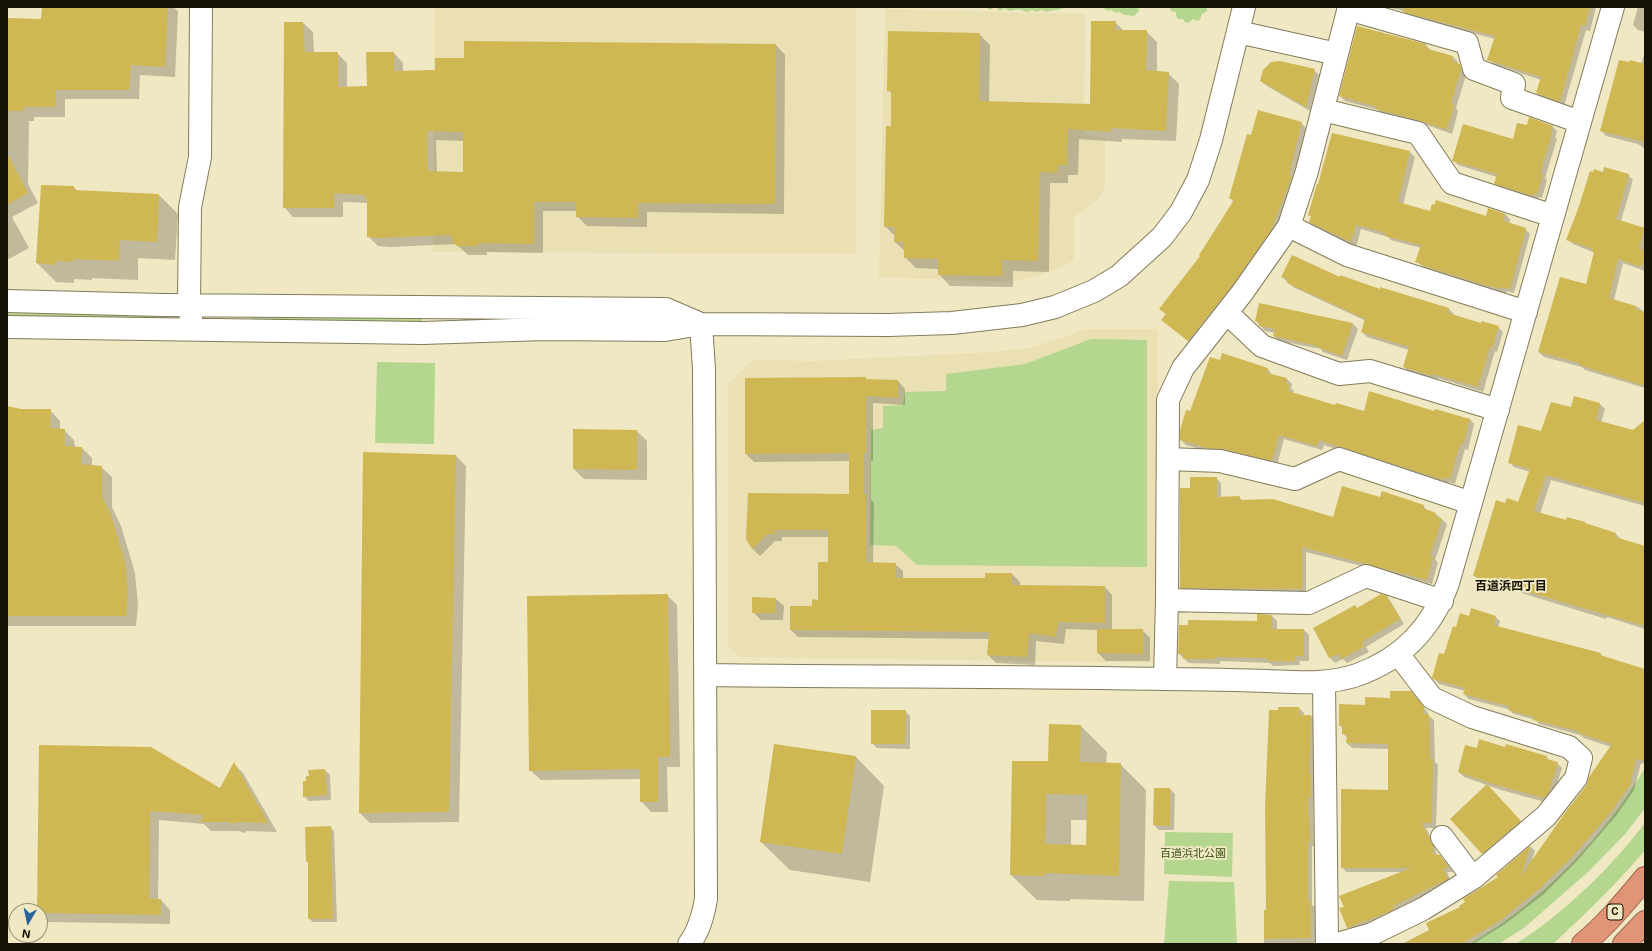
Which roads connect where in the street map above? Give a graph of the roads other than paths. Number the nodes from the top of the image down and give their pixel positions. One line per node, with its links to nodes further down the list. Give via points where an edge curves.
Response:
1 (201, 7): 12 (street, via 200,157 190,207)
2 (1244, 7): 5 (street)
3 (1613, 7): 8 (street)
4 (1349, 8): 6 (street); 8 (street, via 1466,43 1474,69 1514,84 1512,98)
5 (1238, 32): 6 (street); 15 (street, via 1211,140 1198,180 1162,237 1119,276 1094,290 1055,307 1022,315 952,323)
6 (1337, 54): 7 (street)
7 (1323, 110): 9 (street, via 1418,133 1452,183); 10 (street)
8 (1580, 122): 9 (street)
9 (1553, 216): 13 (street)
10 (1289, 226): 13 (street, via 1347,255); 14 (street)
11 (7, 301): 12 (street)
12 (189, 305): 15 (street, via 666,309); 17 (street)
13 (1526, 312): 18 (street)
14 (1227, 314): 18 (street, via 1262,346 1339,374 1370,371); 19 (street, via 1183,368 1168,400)
15 (701, 324): 17 (street, via 665,330 544,329 423,333); 24 (street, via 704,369)
16 (7, 327): 17 (street)
17 (192, 330)
18 (1498, 410): 20 (street)
19 (1168, 459): 20 (street, via 1220,461 1295,479 1339,460); 21 (street)
20 (1471, 503): 22 (street)
21 (1167, 600): 22 (street, via 1309,603 1366,576); 25 (street)
22 (1442, 601): 23 (street, via 1413,641)
23 (1398, 654): 26 (street, via 1355,675); 28 (street, via 1432,698 1472,717 1569,747 1581,758 1576,778 1546,816)
24 (706, 675): 25 (street); 31 (street, via 706,899 703,916)
25 (1165, 679): 26 (street)
26 (1324, 682): 32 (street)
27 (1442, 837): 28 (street)
28 (1473, 878): 33 (street, via 1423,909 1372,934)
29 (1645, 878): 34 (highway, C, via 1632,895)
30 (1645, 922): 35 (highway)
31 (688, 944)
32 (1327, 944)
33 (1337, 944)
34 (1583, 944)
35 (1624, 944)

